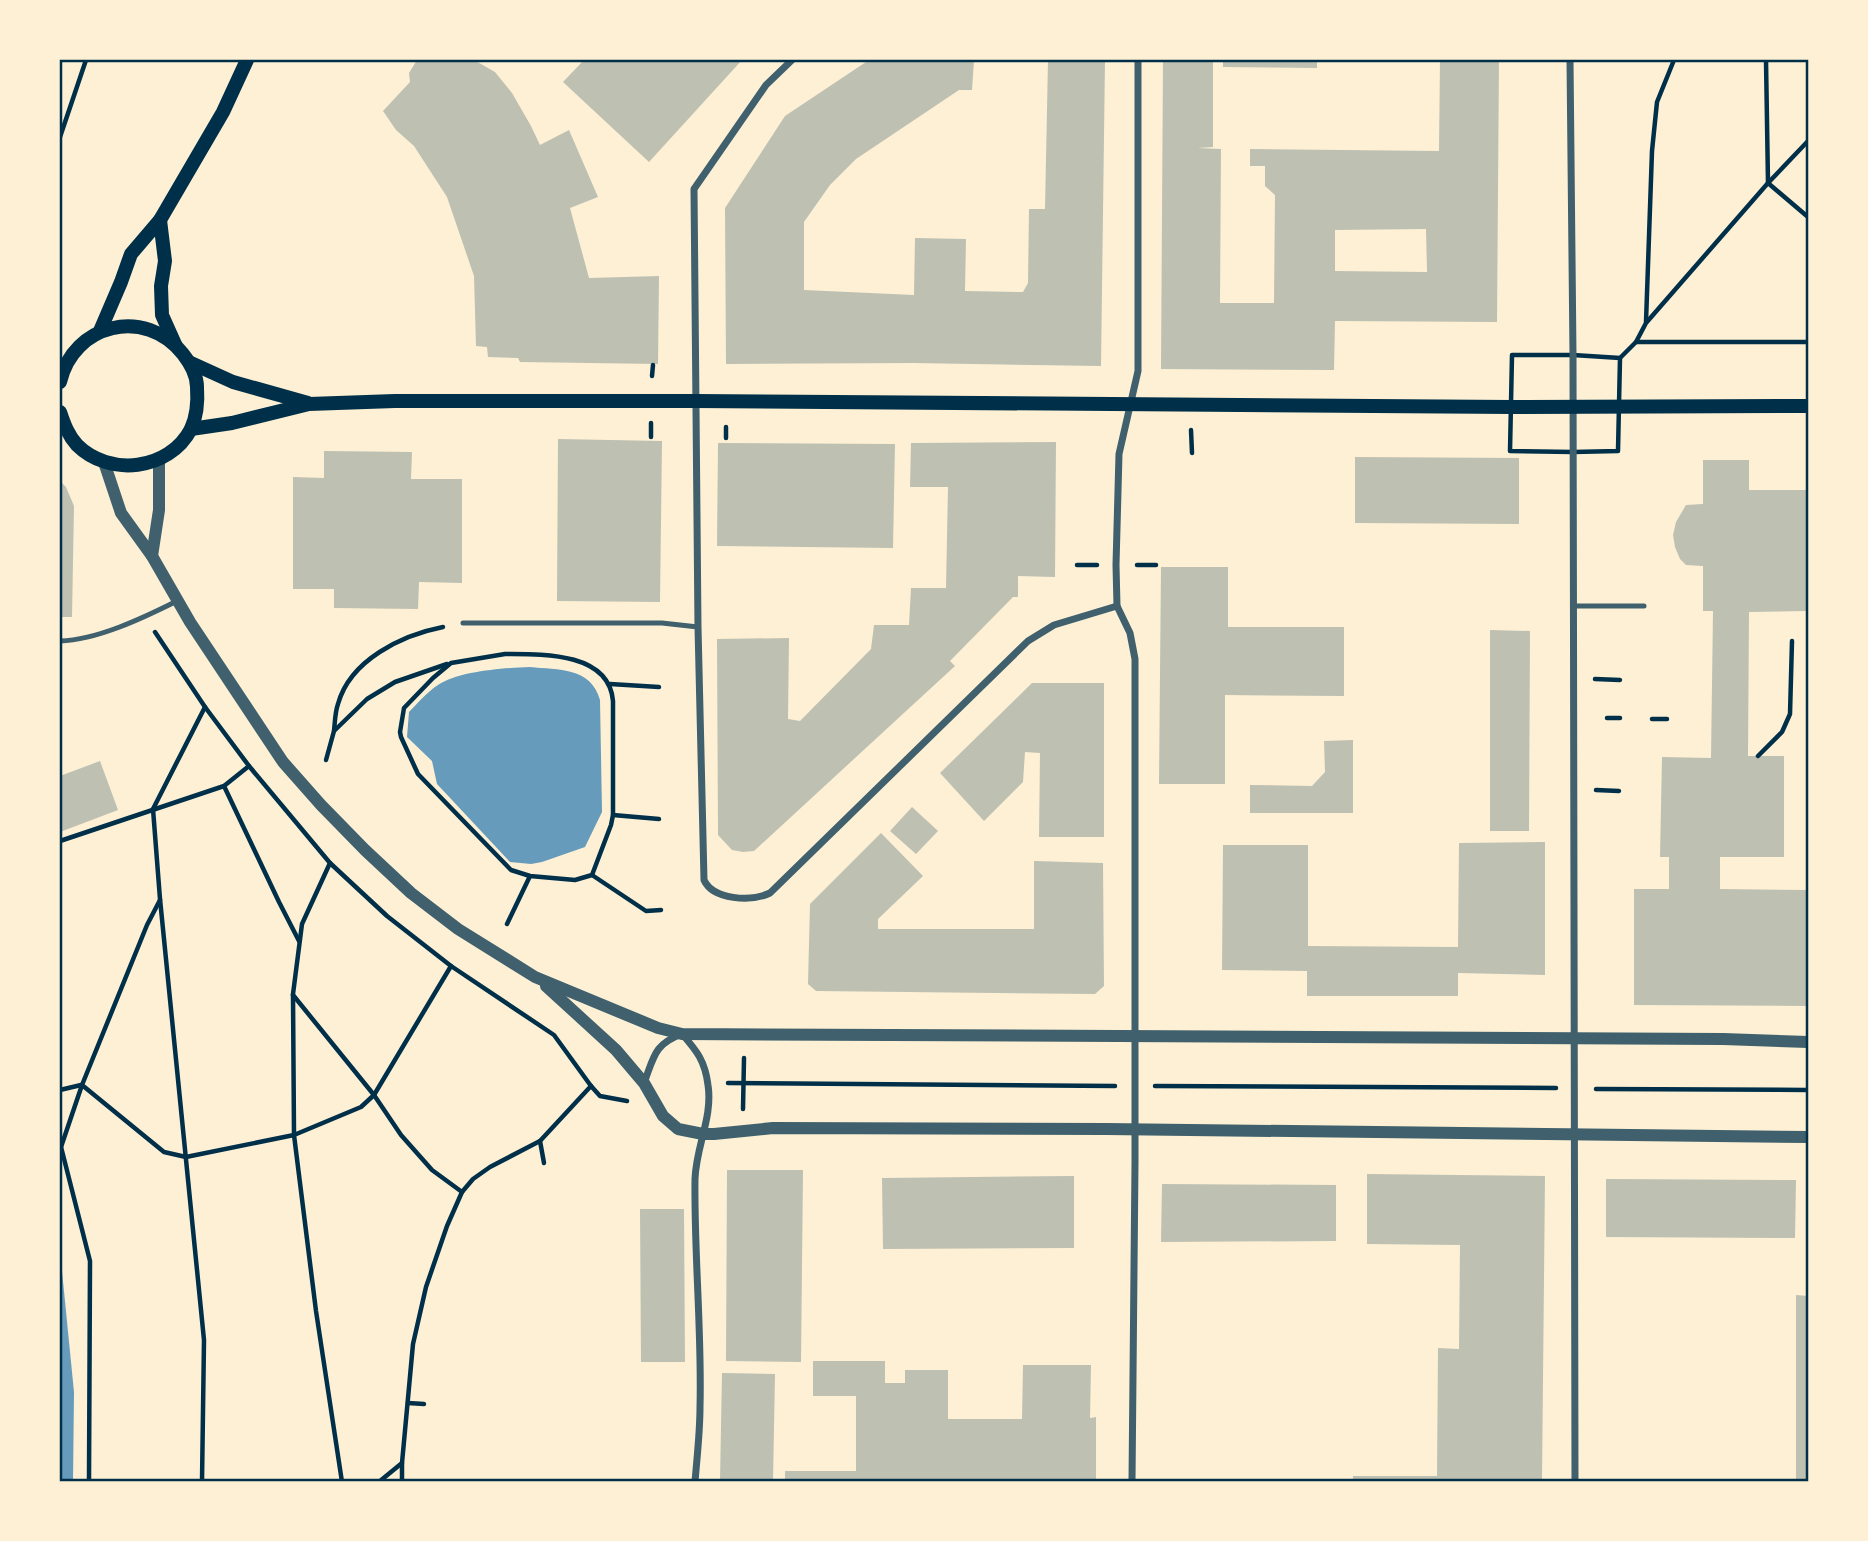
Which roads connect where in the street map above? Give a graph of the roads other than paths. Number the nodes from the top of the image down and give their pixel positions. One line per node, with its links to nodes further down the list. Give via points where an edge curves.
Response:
1 (247, 60): 5 (main road, via 223,112)
2 (792, 60): 11 (street, via 766,85 694,189)
3 (1138, 60): 13 (street, via 1138,371)
4 (1570, 60): 15 (street)
5 (160, 220): 6 (main road, via 131,254); 7 (main road, via 162,315)
6 (100, 331): 7 (main road, via 139,327); 8 (main road)
7 (175, 344): 9 (main road)
8 (66, 356): 10 (main road)
9 (190, 362): 12 (main road, via 233,382); 18 (main road, via 198,407)
10 (60, 382)
11 (695, 401): 12 (main road); 13 (main road); 27 (street)
12 (309, 404): 18 (main road)
13 (1130, 404): 15 (main road); 23 (street, via 1119,454)
14 (1808, 406): 15 (main road)
15 (1573, 407): 24 (street)
16 (60, 412): 17 (main road)
17 (63, 428): 20 (main road, via 89,455)
18 (191, 429): 19 (main road)
19 (159, 460): 20 (main road, via 132,467); 21 (street, via 159,510)
20 (104, 462): 21 (street, via 121,513)
21 (152, 556): 22 (street)
22 (177, 601): 28 (lane, via 145,617); 29 (street, via 283,762 321,806 411,893)
23 (1116, 606): 27 (street, via 1054,625 1028,641 770,893 760,897 727,897 707,887 704,880); 31 (street, via 1130,633 1135,659)
24 (1573, 606): 25 (lane); 32 (street)
25 (1644, 606)
26 (463, 623): 27 (lane)
27 (698, 626)
28 (60, 641)
29 (535, 977): 30 (street); 34 (street, via 616,1050)
30 (682, 1034): 31 (street); 34 (street, via 662,1043); 36 (street, via 701,1056 708,1083 710,1101)
31 (1134, 1035): 32 (street); 35 (street)
32 (1574, 1038): 33 (street); 37 (street)
33 (1808, 1042)
34 (644, 1083): 36 (street, via 663,1116 678,1129)
35 (1135, 1130): 36 (street, via 773,1128); 37 (street); 40 (street)
36 (703, 1134): 39 (street, via 695,1175 700,1408)
37 (1574, 1135): 38 (street); 41 (street)
38 (1808, 1137)
39 (695, 1482)
40 (1132, 1482)
41 (1575, 1482)

